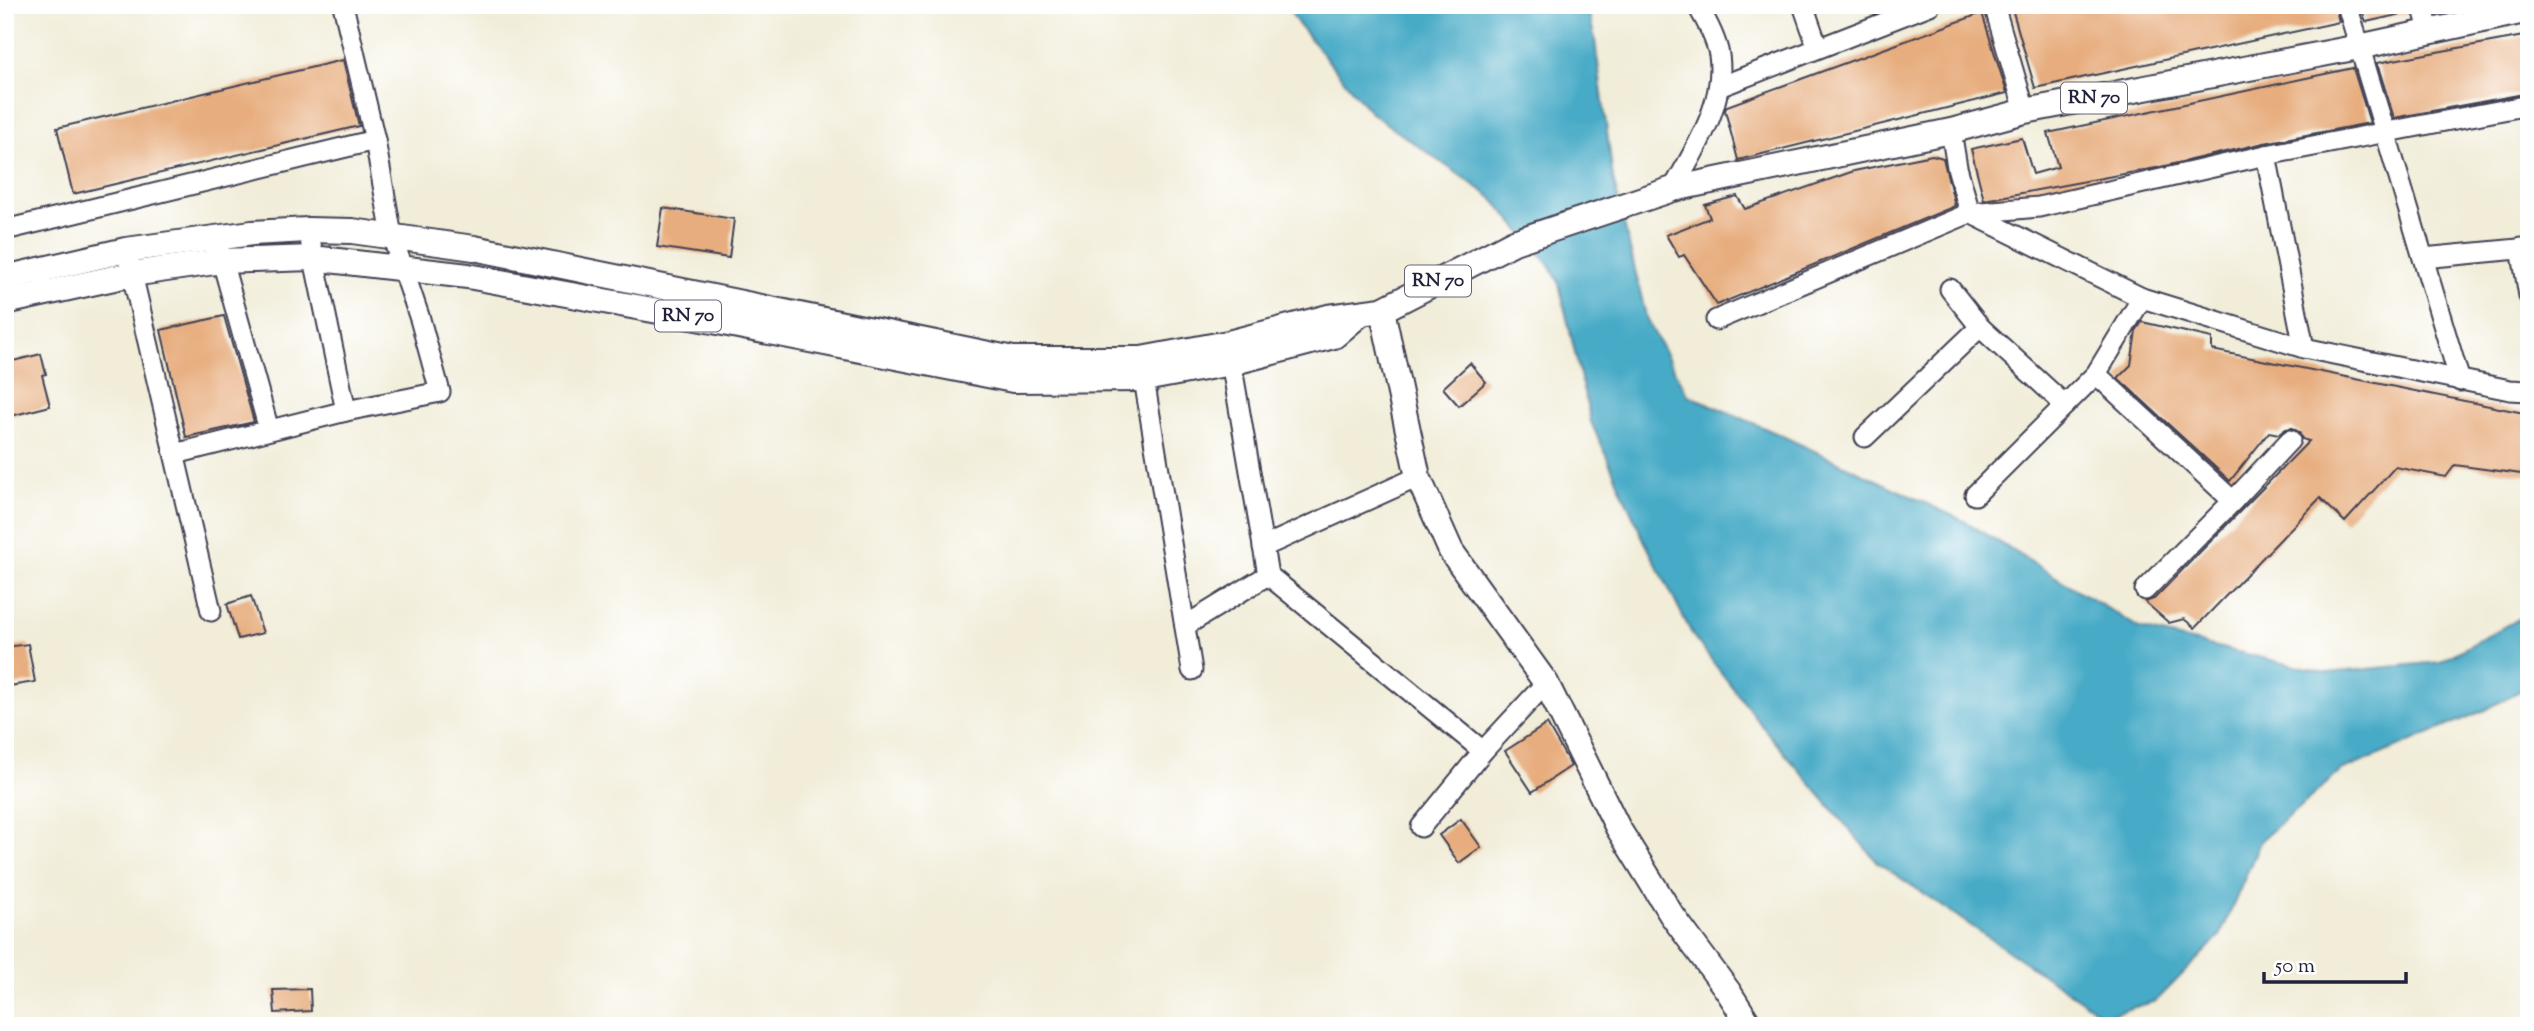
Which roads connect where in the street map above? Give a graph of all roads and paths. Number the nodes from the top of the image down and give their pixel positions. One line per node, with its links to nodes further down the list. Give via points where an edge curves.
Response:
1 (343, 5): 18 (street)
2 (1697, 5): 13 (street, via 1719,54)
3 (1803, 5): 12 (street)
4 (1930, 5): 12 (street)
5 (1994, 5): 15 (street)
6 (2347, 5): 11 (street)
7 (2422, 5): 10 (street)
8 (2501, 10): 9 (main road, RN 70); 10 (main road, RN 70)
9 (2529, 10)
10 (2430, 30): 11 (main road, RN 70)
11 (2359, 47): 15 (main road, RN 70); 17 (street)
12 (1818, 48): 13 (street)
13 (1719, 87): 20 (street, via 1702,136)
14 (2529, 105): 17 (street)
15 (2025, 111): 16 (main road, RN 70)
16 (1951, 131): 20 (main road, RN 70); 21 (street)
17 (2384, 132): 19 (street); 28 (street)
18 (375, 140): 22 (street); 24 (street)
19 (2266, 155): 21 (street, via 2039,208); 40 (street)
20 (1667, 191): 37 (main road, RN 70, via 1514,242)
21 (1970, 213): 34 (street); 38 (street)
22 (5, 230)
23 (307, 230): 24 (main road, RN 70); 26 (main road, RN 70); 27 (street)
24 (392, 236): 30 (street); 36 (main road, RN 70, via 474,248)
25 (2525, 248): 28 (street); 33 (street)
26 (219, 250): 27 (main road, RN 70); 29 (main road, RN 70); 48 (street)
27 (312, 258): 30 (main road, RN 70); 47 (street)
28 (2423, 258): 44 (street)
29 (129, 262): 31 (main road, RN 70); 35 (main road, RN 70); 51 (street)
30 (403, 269): 36 (main road, RN 70); 47 (street, via 440,392)
31 (5, 278)
32 (1950, 289): 39 (street)
33 (2529, 296)
34 (2142, 298): 40 (street); 43 (street)
35 (5, 302)
36 (720, 311): 42 (main road, RN 70, via 1013,369)
37 (1371, 312): 41 (main road, RN 70, via 1328,317); 52 (main road)
38 (1716, 320)
39 (1980, 327): 46 (street); 49 (street)
40 (2304, 348): 44 (street)
41 (1229, 353): 42 (main road, RN 70); 55 (street)
42 (1142, 369): 59 (street)
43 (2096, 374): 46 (street); 54 (street)
44 (2460, 381): 45 (street)
45 (2529, 391)
46 (2065, 405): 53 (street)
47 (346, 411): 48 (street)
48 (269, 430): 51 (street)
49 (1865, 437)
50 (2290, 440): 54 (street)
51 (175, 454): 58 (street)
52 (1418, 477): 55 (street); 61 (main road, via 1451,551)
53 (1975, 495)
54 (2233, 501): 57 (street)
55 (1263, 547): 56 (street)
56 (1268, 575): 59 (street); 62 (street)
57 (2145, 590)
58 (212, 611)
59 (1185, 626): 60 (street)
60 (1192, 670)
61 (1546, 682): 62 (street); 64 (main road, via 1618,828 1671,914)
62 (1483, 751): 63 (street)
63 (1421, 827)
64 (1750, 1026)

